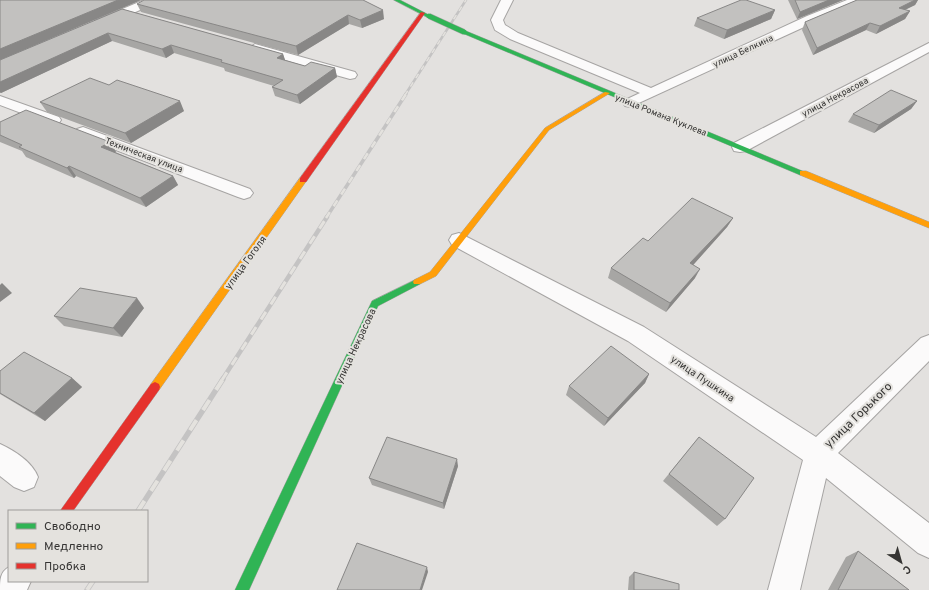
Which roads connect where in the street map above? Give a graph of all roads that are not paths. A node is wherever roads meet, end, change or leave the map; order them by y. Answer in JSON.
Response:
{"nodes":[{"id":1,"x":154,"y":0,"type":"edge"},
{"id":2,"x":396,"y":0,"type":"edge"},
{"id":3,"x":507,"y":0,"type":"edge"},
{"id":4,"x":857,"y":0,"type":"edge"},
{"id":5,"x":125,"y":12,"type":"junction"},
{"id":6,"x":426,"y":15,"type":"junction"},
{"id":7,"x":147,"y":19,"type":"edge"},
{"id":8,"x":88,"y":28,"type":"edge"},
{"id":9,"x":245,"y":46,"type":"edge"},
{"id":10,"x":929,"y":47,"type":"edge"},
{"id":11,"x":350,"y":74,"type":"dead end"},
{"id":12,"x":652,"y":93,"type":"junction"},
{"id":13,"x":607,"y":94,"type":"junction"},
{"id":14,"x":0,"y":100,"type":"edge"},
{"id":15,"x":630,"y":103,"type":"junction"},
{"id":16,"x":740,"y":147,"type":"junction"},
{"id":17,"x":244,"y":193,"type":"dead end"},
{"id":18,"x":929,"y":225,"type":"edge"},
{"id":19,"x":459,"y":240,"type":"junction"},
{"id":20,"x":929,"y":345,"type":"edge"},
{"id":21,"x":818,"y":454,"type":"junction"},
{"id":22,"x":0,"y":458,"type":"edge"},
{"id":23,"x":24,"y":477,"type":"dead end"},
{"id":24,"x":67,"y":510,"type":"edge"},
{"id":25,"x":929,"y":542,"type":"edge"},
{"id":26,"x":242,"y":590,"type":"edge"},
{"id":27,"x":784,"y":590,"type":"edge"}],
"edges":[{"from":1,"to":5,"type":"street"},
{"from":2,"to":6,"type":"street","name":"улица Романа Куклева"},
{"from":3,"to":12,"type":"street"},
{"from":4,"to":12,"type":"street","name":"улица Белкина"},
{"from":5,"to":7,"type":"street"},
{"from":5,"to":8,"type":"street"},
{"from":6,"to":13,"type":"street","name":"улица Романа Куклева","bridge":true},
{"from":6,"to":24,"type":"street","name":"улица Гоголя"},
{"from":9,"to":11,"type":"street"},
{"from":10,"to":16,"type":"street","name":"улица Некрасова"},
{"from":12,"to":15,"type":"street","name":"улица Белкина"},
{"from":13,"to":15,"type":"street","name":"улица Романа Куклева"},
{"from":13,"to":19,"type":"street","name":"улица Некрасова"},
{"from":14,"to":17,"type":"street","name":"Техническая улица"},
{"from":15,"to":16,"type":"street","name":"улица Романа Куклева"},
{"from":16,"to":18,"type":"street","name":"улица Романа Куклева"},
{"from":19,"to":21,"type":"street","name":"улица Пушкина"},
{"from":19,"to":26,"type":"street","name":"улица Некрасова"},
{"from":20,"to":21,"type":"street","name":"улица Горького"},
{"from":21,"to":25,"type":"street","name":"улица Пушкина"},
{"from":21,"to":27,"type":"street","name":"улица Горького"},
{"from":22,"to":23,"type":"street"}]}
